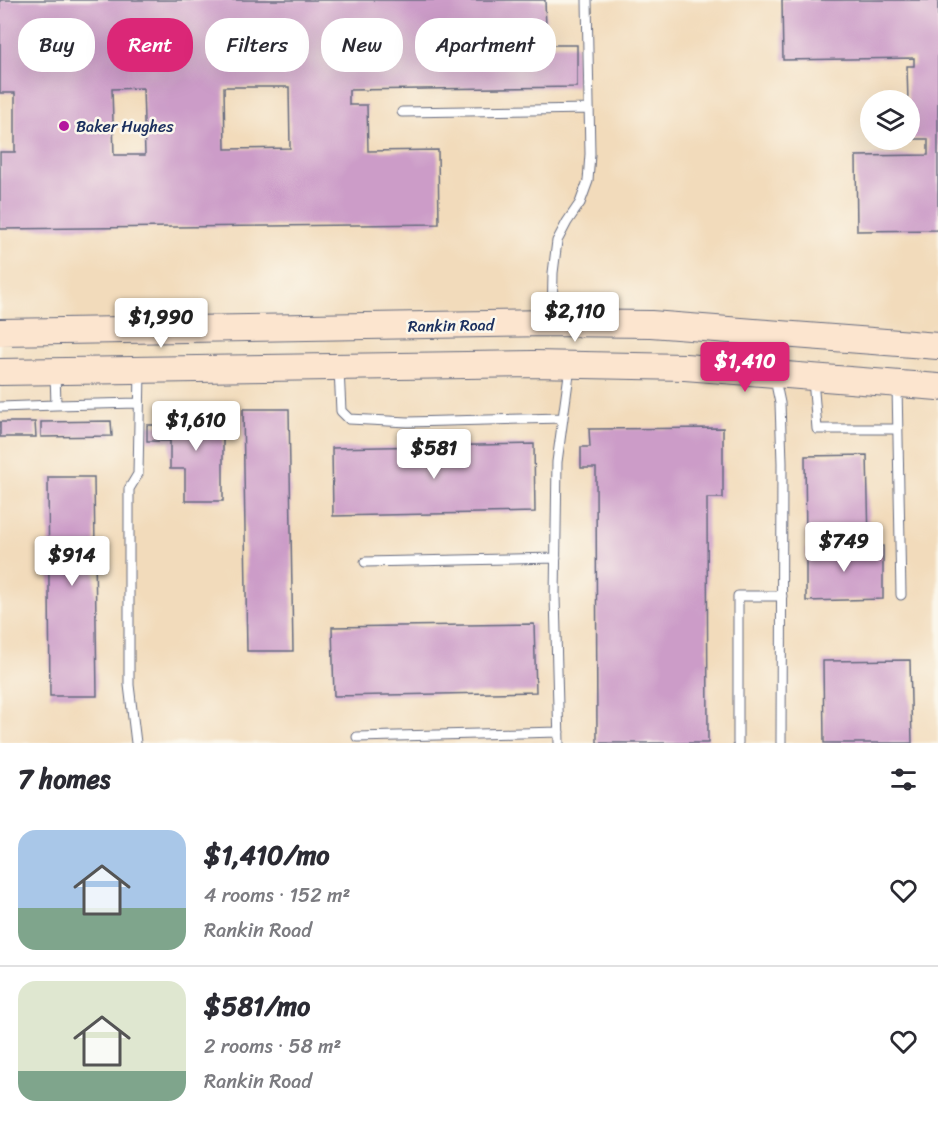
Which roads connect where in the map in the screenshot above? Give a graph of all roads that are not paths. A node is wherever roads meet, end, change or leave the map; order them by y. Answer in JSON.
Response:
{"nodes":[{"id":1,"x":587,"y":0,"type":"edge"},
{"id":2,"x":589,"y":110,"type":"junction"},
{"id":3,"x":402,"y":112,"type":"dead end"},
{"id":4,"x":552,"y":323,"type":"junction"},
{"id":5,"x":139,"y":330,"type":"junction"},
{"id":6,"x":0,"y":332,"type":"edge"},
{"id":7,"x":787,"y":334,"type":"junction"},
{"id":8,"x":938,"y":346,"type":"edge"},
{"id":9,"x":562,"y":365,"type":"junction"},
{"id":10,"x":339,"y":367,"type":"junction"},
{"id":11,"x":140,"y":369,"type":"junction"},
{"id":12,"x":55,"y":371,"type":"junction"},
{"id":13,"x":0,"y":372,"type":"edge"},
{"id":14,"x":777,"y":373,"type":"junction"},
{"id":15,"x":813,"y":376,"type":"junction"},
{"id":16,"x":897,"y":383,"type":"junction"},
{"id":17,"x":938,"y":387,"type":"edge"},
{"id":18,"x":138,"y":403,"type":"junction"},
{"id":19,"x":56,"y":405,"type":"junction"},
{"id":20,"x":0,"y":407,"type":"edge"},
{"id":21,"x":563,"y":418,"type":"junction"},
{"id":22,"x":898,"y":429,"type":"junction"},
{"id":23,"x":556,"y":558,"type":"junction"},
{"id":24,"x":364,"y":562,"type":"dead end"},
{"id":25,"x":901,"y":595,"type":"dead end"},
{"id":26,"x":782,"y":596,"type":"junction"},
{"id":27,"x":559,"y":732,"type":"junction"},
{"id":28,"x":357,"y":737,"type":"dead end"},
{"id":29,"x":136,"y":743,"type":"edge"},
{"id":30,"x":559,"y":743,"type":"edge"},
{"id":31,"x":738,"y":743,"type":"edge"},
{"id":32,"x":781,"y":743,"type":"edge"}],
"edges":[{"from":1,"to":2,"type":"lane"},
{"from":2,"to":3,"type":"lane"},
{"from":2,"to":4,"type":"lane"},
{"from":4,"to":5,"type":"main road","name":"Rankin Road"},
{"from":4,"to":7,"type":"main road","name":"Rankin Road"},
{"from":4,"to":9,"type":"main road"},
{"from":5,"to":6,"type":"main road","name":"Rankin Road"},
{"from":5,"to":11,"type":"main road"},
{"from":7,"to":8,"type":"main road","name":"Rankin Road"},
{"from":7,"to":14,"type":"main road"},
{"from":9,"to":10,"type":"main road"},
{"from":9,"to":14,"type":"main road"},
{"from":9,"to":21,"type":"lane"},
{"from":10,"to":11,"type":"main road"},
{"from":10,"to":21,"type":"lane"},
{"from":11,"to":12,"type":"main road"},
{"from":11,"to":18,"type":"lane"},
{"from":12,"to":13,"type":"main road"},
{"from":12,"to":19,"type":"lane"},
{"from":14,"to":15,"type":"main road"},
{"from":14,"to":26,"type":"lane"},
{"from":15,"to":16,"type":"main road"},
{"from":15,"to":22,"type":"lane"},
{"from":16,"to":17,"type":"main road"},
{"from":16,"to":22,"type":"lane"},
{"from":18,"to":19,"type":"lane"},
{"from":18,"to":29,"type":"lane"},
{"from":19,"to":20,"type":"lane"},
{"from":21,"to":23,"type":"lane"},
{"from":22,"to":25,"type":"lane"},
{"from":23,"to":24,"type":"lane"},
{"from":23,"to":27,"type":"lane"},
{"from":26,"to":31,"type":"lane"},
{"from":26,"to":32,"type":"lane"},
{"from":27,"to":28,"type":"lane"},
{"from":27,"to":30,"type":"lane"}]}
